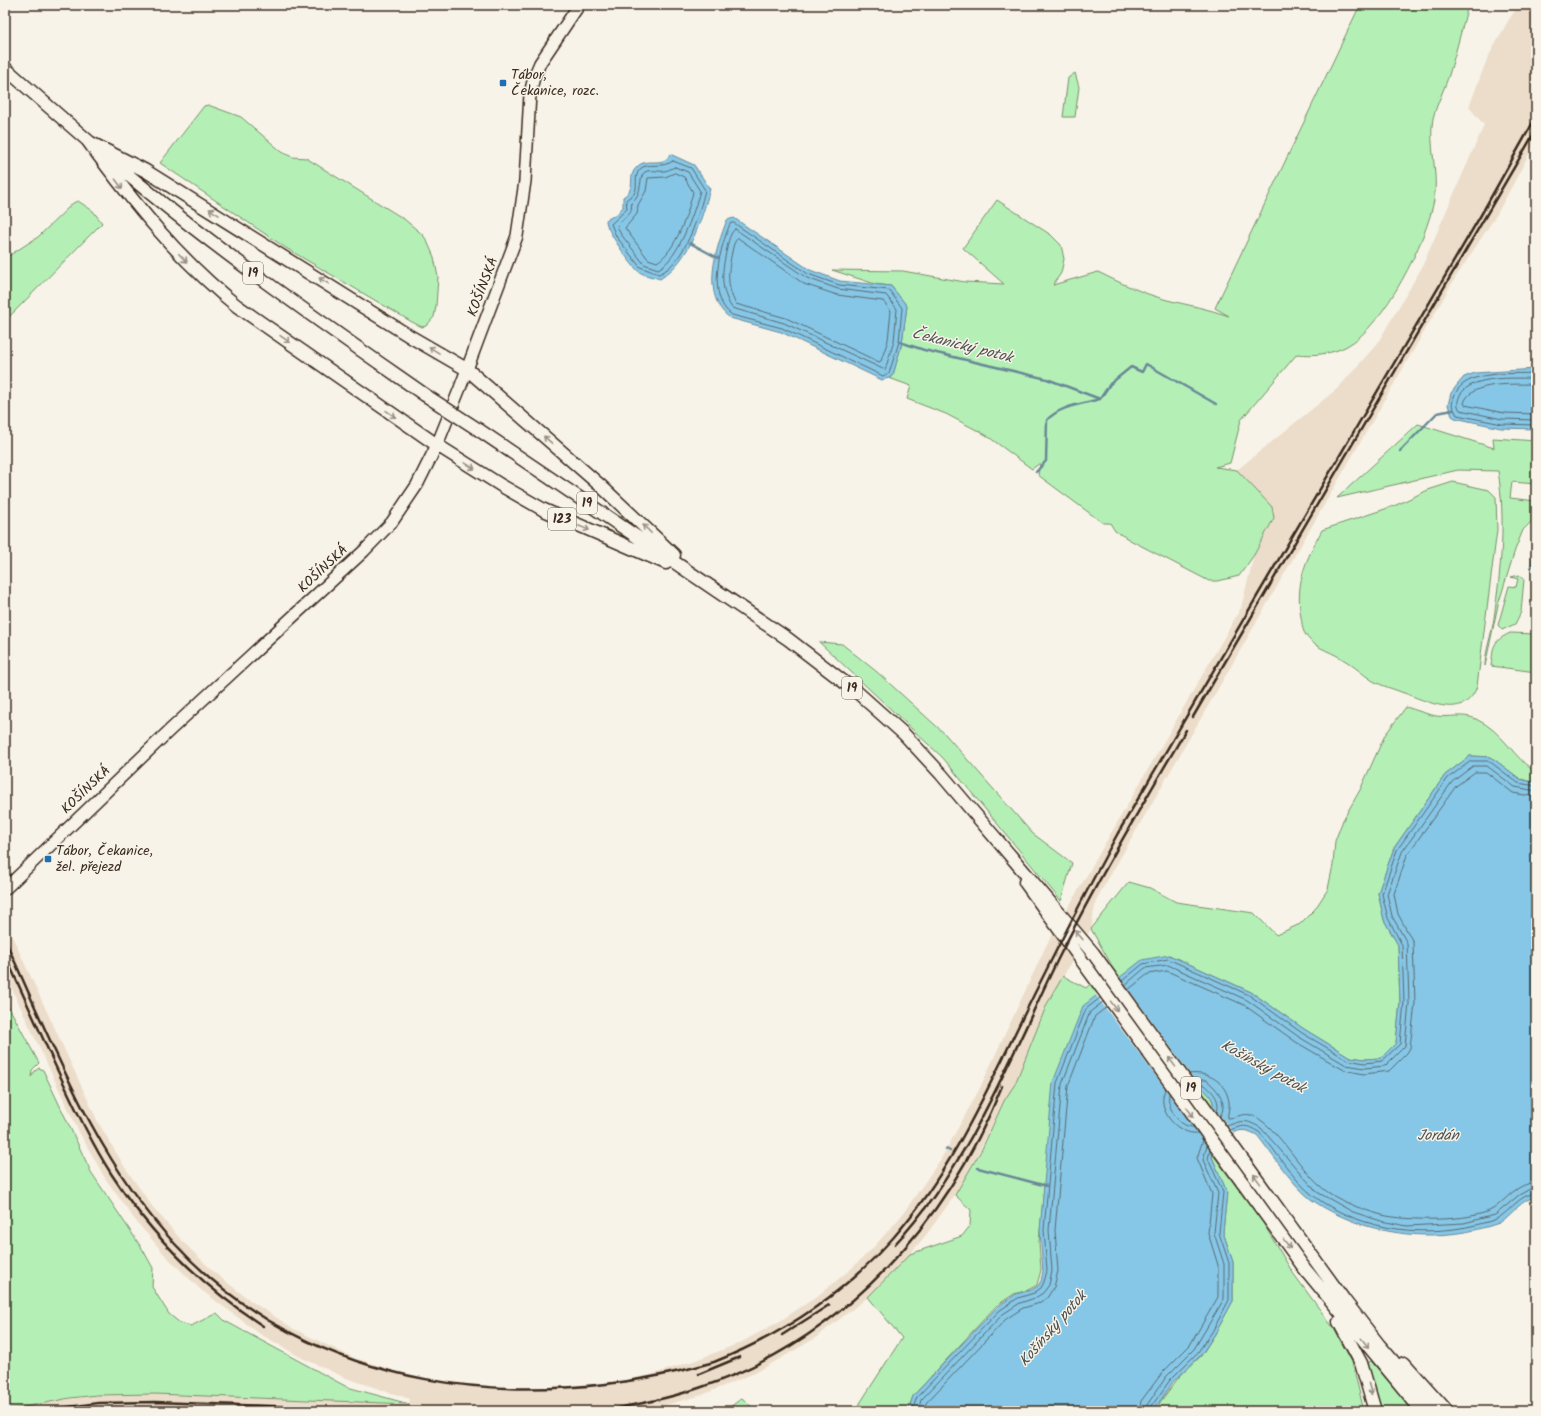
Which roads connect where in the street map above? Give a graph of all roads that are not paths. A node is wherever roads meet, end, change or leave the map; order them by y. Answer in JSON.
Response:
{"nodes":[{"id":1,"x":579,"y":5,"type":"edge"},
{"id":2,"x":5,"y":68,"type":"edge"},
{"id":3,"x":88,"y":141,"type":"junction"},
{"id":4,"x":468,"y":370,"type":"junction"},
{"id":5,"x":437,"y":445,"type":"junction"},
{"id":6,"x":695,"y":576,"type":"junction"},
{"id":7,"x":986,"y":827,"type":"junction"},
{"id":8,"x":5,"y":889,"type":"edge"},
{"id":9,"x":1315,"y":1258,"type":"junction"},
{"id":10,"x":1305,"y":1269,"type":"junction"},
{"id":11,"x":1375,"y":1411,"type":"edge"},
{"id":12,"x":1422,"y":1411,"type":"edge"},
{"id":13,"x":1436,"y":1411,"type":"edge"},
{"id":14,"x":1447,"y":1411,"type":"edge"}],
"edges":[{"from":1,"to":4,"type":"street","name":"KOŠÍNSKÁ"},
{"from":2,"to":3,"type":"main road","number":"19"},
{"from":4,"to":3,"type":"main road","one_way":true},
{"from":3,"to":5,"type":"main road","one_way":true},
{"from":3,"to":6,"type":"main road","number":"19","bridge":true},
{"from":4,"to":5,"type":"street","name":"KOŠÍNSKÁ"},
{"from":6,"to":4,"type":"main road","one_way":true},
{"from":5,"to":6,"type":"main road","number":"123","one_way":true},
{"from":5,"to":8,"type":"street","name":"KOŠÍNSKÁ"},
{"from":6,"to":7,"type":"main road","number":"19"},
{"from":9,"to":7,"type":"main road","number":"19","one_way":true},
{"from":7,"to":10,"type":"main road","number":"19","one_way":true},
{"from":9,"to":13,"type":"main road","number":"19"},
{"from":9,"to":14,"type":"main road"},
{"from":10,"to":11,"type":"main road","one_way":true},
{"from":10,"to":12,"type":"main road","number":"19","one_way":true}]}
